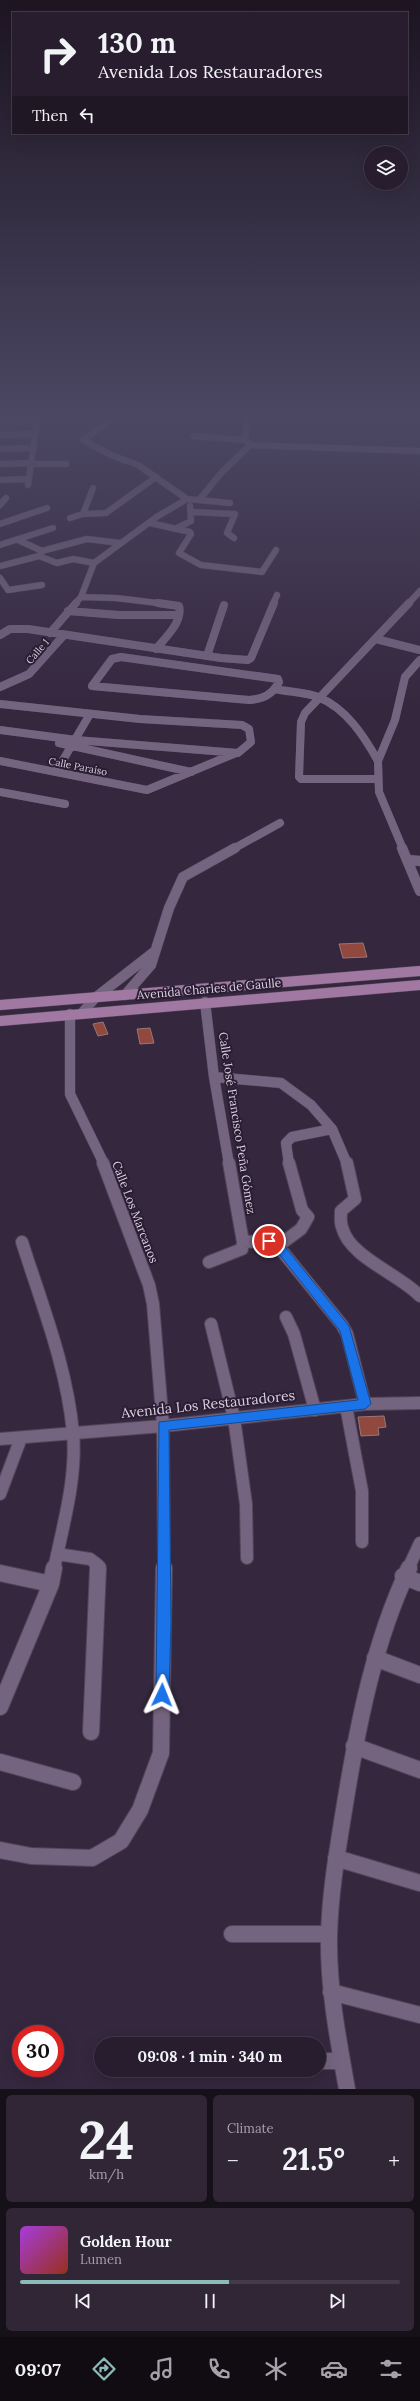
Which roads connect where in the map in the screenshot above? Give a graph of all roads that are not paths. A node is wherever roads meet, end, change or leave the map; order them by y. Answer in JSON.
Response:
{"nodes":[{"id":1,"x":38,"y":511,"type":"edge"},
{"id":2,"x":108,"y":511,"type":"edge"},
{"id":3,"x":166,"y":511,"type":"edge"},
{"id":4,"x":192,"y":512,"type":"joint"},
{"id":5,"x":84,"y":514,"type":"joint"},
{"id":6,"x":0,"y":516,"type":"edge"},
{"id":7,"x":70,"y":518,"type":"dead end"},
{"id":8,"x":16,"y":519,"type":"junction"},
{"id":9,"x":150,"y":523,"type":"junction"},
{"id":10,"x":0,"y":524,"type":"edge"},
{"id":11,"x":53,"y":528,"type":"dead end"},
{"id":12,"x":177,"y":528,"type":"junction"},
{"id":13,"x":234,"y":538,"type":"dead end"},
{"id":14,"x":18,"y":540,"type":"junction"},
{"id":15,"x":120,"y":543,"type":"junction"},
{"id":16,"x":0,"y":545,"type":"edge"},
{"id":17,"x":276,"y":550,"type":"dead end"},
{"id":18,"x":41,"y":554,"type":"junction"},
{"id":19,"x":94,"y":563,"type":"junction"},
{"id":20,"x":0,"y":566,"type":"edge"},
{"id":21,"x":0,"y":578,"type":"edge"},
{"id":22,"x":42,"y":585,"type":"dead end"},
{"id":23,"x":420,"y":591,"type":"edge"},
{"id":24,"x":277,"y":595,"type":"dead end"},
{"id":25,"x":81,"y":597,"type":"junction"},
{"id":26,"x":417,"y":598,"type":"edge"},
{"id":27,"x":224,"y":606,"type":"dead end"},
{"id":28,"x":68,"y":611,"type":"junction"},
{"id":29,"x":179,"y":615,"type":"junction"},
{"id":30,"x":50,"y":633,"type":"junction"},
{"id":31,"x":0,"y":635,"type":"edge"},
{"id":32,"x":64,"y":635,"type":"junction"},
{"id":33,"x":376,"y":639,"type":"junction"},
{"id":34,"x":156,"y":649,"type":"junction"},
{"id":35,"x":420,"y":650,"type":"edge"},
{"id":36,"x":207,"y":656,"type":"junction"},
{"id":37,"x":221,"y":658,"type":"junction"},
{"id":38,"x":420,"y":660,"type":"edge"},
{"id":39,"x":223,"y":671,"type":"junction"},
{"id":40,"x":0,"y":686,"type":"edge"},
{"id":41,"x":275,"y":689,"type":"junction"},
{"id":42,"x":318,"y":697,"type":"junction"},
{"id":43,"x":0,"y":704,"type":"edge"},
{"id":44,"x":90,"y":714,"type":"junction"},
{"id":45,"x":0,"y":730,"type":"edge"},
{"id":46,"x":74,"y":743,"type":"junction"},
{"id":47,"x":238,"y":753,"type":"junction"},
{"id":48,"x":0,"y":761,"type":"edge"},
{"id":49,"x":378,"y":761,"type":"junction"},
{"id":50,"x":56,"y":772,"type":"junction"},
{"id":51,"x":191,"y":772,"type":"junction"},
{"id":52,"x":378,"y":779,"type":"junction"},
{"id":53,"x":0,"y":792,"type":"edge"},
{"id":54,"x":65,"y":804,"type":"dead end"},
{"id":55,"x":280,"y":823,"type":"dead end"},
{"id":56,"x":409,"y":860,"type":"junction"},
{"id":57,"x":420,"y":861,"type":"edge"},
{"id":58,"x":420,"y":892,"type":"edge"},
{"id":59,"x":154,"y":952,"type":"junction"},
{"id":60,"x":420,"y":972,"type":"edge"},
{"id":61,"x":420,"y":985,"type":"edge"},
{"id":62,"x":125,"y":995,"type":"junction"},
{"id":63,"x":95,"y":998,"type":"junction"},
{"id":64,"x":205,"y":1002,"type":"junction"},
{"id":65,"x":0,"y":1005,"type":"edge"},
{"id":66,"x":82,"y":1013,"type":"junction"},
{"id":67,"x":70,"y":1014,"type":"junction"},
{"id":68,"x":0,"y":1021,"type":"edge"},
{"id":69,"x":214,"y":1078,"type":"junction"},
{"id":70,"x":332,"y":1129,"type":"junction"},
{"id":71,"x":22,"y":1242,"type":"dead end"},
{"id":72,"x":243,"y":1242,"type":"junction"},
{"id":73,"x":278,"y":1246,"type":"junction"},
{"id":74,"x":209,"y":1262,"type":"dead end"},
{"id":75,"x":420,"y":1296,"type":"edge"},
{"id":76,"x":286,"y":1317,"type":"dead end"},
{"id":77,"x":211,"y":1324,"type":"dead end"},
{"id":78,"x":420,"y":1403,"type":"edge"},
{"id":79,"x":365,"y":1404,"type":"junction"},
{"id":80,"x":346,"y":1406,"type":"junction"},
{"id":81,"x":315,"y":1410,"type":"junction"},
{"id":82,"x":234,"y":1418,"type":"junction"},
{"id":83,"x":163,"y":1426,"type":"junction"},
{"id":84,"x":72,"y":1434,"type":"junction"},
{"id":85,"x":21,"y":1438,"type":"junction"},
{"id":86,"x":0,"y":1439,"type":"edge"},
{"id":87,"x":0,"y":1494,"type":"edge"},
{"id":88,"x":362,"y":1542,"type":"dead end"},
{"id":89,"x":420,"y":1543,"type":"edge"},
{"id":90,"x":57,"y":1554,"type":"junction"},
{"id":91,"x":247,"y":1558,"type":"dead end"},
{"id":92,"x":0,"y":1573,"type":"edge"},
{"id":93,"x":403,"y":1576,"type":"junction"},
{"id":94,"x":420,"y":1583,"type":"edge"},
{"id":95,"x":51,"y":1584,"type":"junction"},
{"id":96,"x":375,"y":1658,"type":"junction"},
{"id":97,"x":420,"y":1675,"type":"edge"},
{"id":98,"x":0,"y":1707,"type":"edge"},
{"id":99,"x":90,"y":1732,"type":"dead end"},
{"id":100,"x":354,"y":1746,"type":"junction"},
{"id":101,"x":0,"y":1762,"type":"edge"},
{"id":102,"x":420,"y":1770,"type":"edge"},
{"id":103,"x":73,"y":1782,"type":"dead end"},
{"id":104,"x":0,"y":1850,"type":"edge"},
{"id":105,"x":336,"y":1858,"type":"junction"},
{"id":106,"x":420,"y":1883,"type":"edge"},
{"id":107,"x":232,"y":1934,"type":"dead end"},
{"id":108,"x":329,"y":1934,"type":"junction"},
{"id":109,"x":331,"y":1992,"type":"junction"},
{"id":110,"x":420,"y":2015,"type":"edge"},
{"id":111,"x":326,"y":2060,"type":"edge"},
{"id":112,"x":342,"y":2061,"type":"junction"},
{"id":113,"x":347,"y":2089,"type":"edge"}],
"edges":[{"from":1,"to":8,"type":"street"},
{"from":2,"to":5,"type":"street"},
{"from":3,"to":9,"type":"street"},
{"from":4,"to":12,"type":"street"},
{"from":4,"to":13,"type":"street"},
{"from":5,"to":7,"type":"street"},
{"from":6,"to":8,"type":"street"},
{"from":8,"to":10,"type":"street"},
{"from":9,"to":12,"type":"street"},
{"from":9,"to":15,"type":"street"},
{"from":11,"to":14,"type":"street"},
{"from":12,"to":17,"type":"street"},
{"from":14,"to":16,"type":"street"},
{"from":14,"to":18,"type":"street"},
{"from":15,"to":18,"type":"street"},
{"from":15,"to":19,"type":"street"},
{"from":18,"to":19,"type":"street"},
{"from":18,"to":20,"type":"street"},
{"from":19,"to":25,"type":"street"},
{"from":21,"to":22,"type":"street"},
{"from":23,"to":26,"type":"street"},
{"from":24,"to":37,"type":"street"},
{"from":25,"to":28,"type":"street"},
{"from":25,"to":29,"type":"street"},
{"from":26,"to":33,"type":"street"},
{"from":27,"to":36,"type":"street"},
{"from":28,"to":29,"type":"street"},
{"from":28,"to":30,"type":"street"},
{"from":29,"to":34,"type":"street"},
{"from":30,"to":31,"type":"street"},
{"from":30,"to":32,"type":"street"},
{"from":32,"to":34,"type":"street"},
{"from":32,"to":40,"type":"street","name":"Calle 1"},
{"from":33,"to":35,"type":"street"},
{"from":33,"to":42,"type":"street"},
{"from":34,"to":36,"type":"street"},
{"from":36,"to":37,"type":"street"},
{"from":37,"to":39,"type":"street"},
{"from":38,"to":49,"type":"street"},
{"from":39,"to":41,"type":"street"},
{"from":39,"to":41,"type":"street"},
{"from":41,"to":42,"type":"street"},
{"from":42,"to":49,"type":"street"},
{"from":42,"to":52,"type":"street"},
{"from":43,"to":44,"type":"street"},
{"from":44,"to":46,"type":"street"},
{"from":44,"to":47,"type":"street"},
{"from":45,"to":46,"type":"street"},
{"from":46,"to":47,"type":"street"},
{"from":46,"to":50,"type":"street"},
{"from":46,"to":51,"type":"street"},
{"from":47,"to":51,"type":"street"},
{"from":48,"to":50,"type":"street","name":"Calle Paraíso"},
{"from":49,"to":52,"type":"street"},
{"from":50,"to":51,"type":"street","name":"Calle Paraíso"},
{"from":52,"to":56,"type":"street"},
{"from":53,"to":54,"type":"street"},
{"from":55,"to":59,"type":"street"},
{"from":56,"to":57,"type":"street"},
{"from":56,"to":58,"type":"street"},
{"from":59,"to":62,"type":"street"},
{"from":59,"to":63,"type":"street"},
{"from":60,"to":62,"type":"main road","name":"Avenida Charles de Gaulle"},
{"from":61,"to":64,"type":"main road","name":"Avenida Charles de Gaulle"},
{"from":62,"to":63,"type":"main road","name":"Avenida Charles de Gaulle"},
{"from":63,"to":65,"type":"main road","name":"Avenida Charles de Gaulle"},
{"from":63,"to":66,"type":"street"},
{"from":64,"to":66,"type":"main road","name":"Avenida Charles de Gaulle"},
{"from":64,"to":69,"type":"street","name":"Calle José Francisco Peña Gómez"},
{"from":66,"to":67,"type":"main road","name":"Avenida Charles de Gaulle"},
{"from":67,"to":68,"type":"main road","name":"Avenida Charles de Gaulle"},
{"from":67,"to":83,"type":"street","name":"Calle Los Marcanos"},
{"from":69,"to":70,"type":"street"},
{"from":69,"to":72,"type":"street","name":"Calle José Francisco Peña Gómez"},
{"from":70,"to":73,"type":"street"},
{"from":70,"to":75,"type":"street"},
{"from":71,"to":84,"type":"street"},
{"from":72,"to":73,"type":"street"},
{"from":72,"to":74,"type":"street"},
{"from":73,"to":79,"type":"street"},
{"from":76,"to":81,"type":"street"},
{"from":77,"to":82,"type":"street"},
{"from":78,"to":79,"type":"street","name":"Avenida Los Restauradores"},
{"from":79,"to":80,"type":"street","name":"Avenida Los Restauradores"},
{"from":80,"to":81,"type":"street","name":"Avenida Los Restauradores"},
{"from":80,"to":88,"type":"street"},
{"from":81,"to":82,"type":"street","name":"Avenida Los Restauradores"},
{"from":82,"to":83,"type":"street","name":"Avenida Los Restauradores"},
{"from":82,"to":91,"type":"street"},
{"from":83,"to":84,"type":"street","name":"Avenida Los Restauradores"},
{"from":83,"to":104,"type":"street","name":"Calle Los Marcanos"},
{"from":84,"to":85,"type":"street","name":"Avenida Los Restauradores"},
{"from":84,"to":90,"type":"street"},
{"from":85,"to":86,"type":"street","name":"Avenida Los Restauradores"},
{"from":85,"to":87,"type":"street"},
{"from":89,"to":93,"type":"street"},
{"from":90,"to":95,"type":"street"},
{"from":90,"to":99,"type":"street"},
{"from":92,"to":95,"type":"street"},
{"from":93,"to":94,"type":"street"},
{"from":93,"to":96,"type":"street"},
{"from":95,"to":98,"type":"street"},
{"from":96,"to":97,"type":"street"},
{"from":96,"to":100,"type":"street"},
{"from":100,"to":102,"type":"street"},
{"from":100,"to":105,"type":"street"},
{"from":101,"to":103,"type":"street"},
{"from":105,"to":106,"type":"street"},
{"from":105,"to":108,"type":"street"},
{"from":107,"to":108,"type":"street"},
{"from":108,"to":109,"type":"street"},
{"from":109,"to":110,"type":"street"},
{"from":109,"to":112,"type":"street"},
{"from":111,"to":112,"type":"street"},
{"from":112,"to":113,"type":"street"}]}
